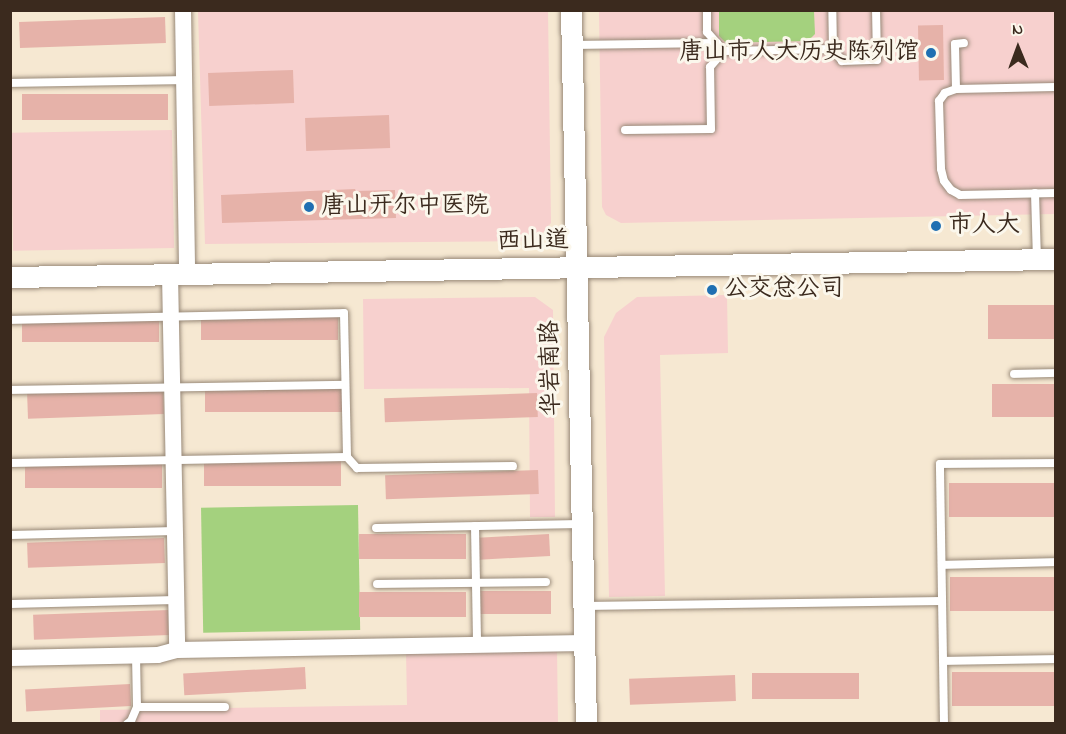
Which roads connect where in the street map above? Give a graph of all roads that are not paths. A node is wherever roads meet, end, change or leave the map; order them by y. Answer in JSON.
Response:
{"nodes":[{"id":1,"x":183,"y":10,"type":"edge"},
{"id":2,"x":571,"y":10,"type":"edge"},
{"id":3,"x":707,"y":10,"type":"edge"},
{"id":4,"x":832,"y":10,"type":"edge"},
{"id":5,"x":876,"y":10,"type":"edge"},
{"id":6,"x":964,"y":43,"type":"dead end"},
{"id":7,"x":717,"y":44,"type":"junction"},
{"id":8,"x":572,"y":45,"type":"junction"},
{"id":9,"x":833,"y":49,"type":"junction"},
{"id":10,"x":724,"y":51,"type":"junction"},
{"id":11,"x":184,"y":80,"type":"junction"},
{"id":12,"x":10,"y":83,"type":"edge"},
{"id":13,"x":1056,"y":87,"type":"edge"},
{"id":14,"x":956,"y":89,"type":"junction"},
{"id":15,"x":625,"y":130,"type":"dead end"},
{"id":16,"x":1056,"y":193,"type":"edge"},
{"id":17,"x":1035,"y":194,"type":"junction"},
{"id":18,"x":1046,"y":259,"type":"edge"},
{"id":19,"x":575,"y":267,"type":"junction"},
{"id":20,"x":179,"y":274,"type":"junction"},
{"id":21,"x":10,"y":277,"type":"edge"},
{"id":22,"x":171,"y":317,"type":"junction"},
{"id":23,"x":10,"y":320,"type":"edge"},
{"id":24,"x":1056,"y":373,"type":"edge"},
{"id":25,"x":1014,"y":374,"type":"dead end"},
{"id":26,"x":345,"y":385,"type":"junction"},
{"id":27,"x":172,"y":388,"type":"junction"},
{"id":28,"x":10,"y":390,"type":"edge"},
{"id":29,"x":347,"y":457,"type":"junction"},
{"id":30,"x":174,"y":460,"type":"junction"},
{"id":31,"x":1056,"y":462,"type":"edge"},
{"id":32,"x":10,"y":463,"type":"edge"},
{"id":33,"x":513,"y":466,"type":"dead end"},
{"id":34,"x":581,"y":524,"type":"junction"},
{"id":35,"x":475,"y":526,"type":"junction"},
{"id":36,"x":376,"y":528,"type":"dead end"},
{"id":37,"x":175,"y":531,"type":"junction"},
{"id":38,"x":10,"y":535,"type":"edge"},
{"id":39,"x":1056,"y":562,"type":"edge"},
{"id":40,"x":942,"y":565,"type":"junction"},
{"id":41,"x":546,"y":582,"type":"dead end"},
{"id":42,"x":476,"y":583,"type":"junction"},
{"id":43,"x":377,"y":584,"type":"dead end"},
{"id":44,"x":176,"y":600,"type":"junction"},
{"id":45,"x":942,"y":601,"type":"junction"},
{"id":46,"x":10,"y":604,"type":"edge"},
{"id":47,"x":583,"y":606,"type":"junction"},
{"id":48,"x":584,"y":643,"type":"junction"},
{"id":49,"x":477,"y":645,"type":"junction"},
{"id":50,"x":177,"y":650,"type":"junction"},
{"id":51,"x":136,"y":655,"type":"junction"},
{"id":52,"x":10,"y":658,"type":"edge"},
{"id":53,"x":1056,"y":659,"type":"edge"},
{"id":54,"x":943,"y":661,"type":"junction"},
{"id":55,"x":137,"y":707,"type":"junction"},
{"id":56,"x":225,"y":707,"type":"dead end"},
{"id":57,"x":127,"y":723,"type":"edge"},
{"id":58,"x":585,"y":723,"type":"edge"},
{"id":59,"x":944,"y":723,"type":"edge"}],
"edges":[{"from":1,"to":11,"type":"street"},
{"from":2,"to":8,"type":"street","name":"华岩南路"},
{"from":3,"to":7,"type":"lane"},
{"from":4,"to":9,"type":"lane"},
{"from":5,"to":9,"type":"lane"},
{"from":6,"to":14,"type":"lane"},
{"from":7,"to":8,"type":"lane"},
{"from":7,"to":10,"type":"lane"},
{"from":8,"to":19,"type":"street","name":"华岩南路"},
{"from":9,"to":10,"type":"lane"},
{"from":10,"to":15,"type":"lane"},
{"from":11,"to":12,"type":"lane"},
{"from":11,"to":20,"type":"street"},
{"from":13,"to":14,"type":"lane"},
{"from":14,"to":17,"type":"lane"},
{"from":16,"to":17,"type":"lane"},
{"from":17,"to":18,"type":"lane"},
{"from":18,"to":19,"type":"street","name":"西山道"},
{"from":19,"to":20,"type":"street","name":"西山道"},
{"from":19,"to":34,"type":"street","name":"华岩南路"},
{"from":20,"to":21,"type":"street","name":"西山道"},
{"from":20,"to":22,"type":"street"},
{"from":22,"to":23,"type":"lane"},
{"from":22,"to":26,"type":"lane"},
{"from":22,"to":27,"type":"street"},
{"from":24,"to":25,"type":"lane"},
{"from":26,"to":27,"type":"lane"},
{"from":26,"to":29,"type":"lane"},
{"from":27,"to":28,"type":"lane"},
{"from":27,"to":30,"type":"street"},
{"from":29,"to":30,"type":"lane"},
{"from":29,"to":33,"type":"lane"},
{"from":30,"to":32,"type":"lane"},
{"from":30,"to":37,"type":"street"},
{"from":31,"to":40,"type":"lane"},
{"from":34,"to":35,"type":"lane"},
{"from":34,"to":47,"type":"street","name":"华岩南路"},
{"from":35,"to":36,"type":"lane"},
{"from":35,"to":42,"type":"lane"},
{"from":37,"to":38,"type":"lane"},
{"from":37,"to":44,"type":"street"},
{"from":39,"to":40,"type":"lane"},
{"from":40,"to":45,"type":"lane"},
{"from":41,"to":42,"type":"lane"},
{"from":42,"to":43,"type":"lane"},
{"from":42,"to":49,"type":"lane"},
{"from":44,"to":46,"type":"lane"},
{"from":44,"to":50,"type":"street"},
{"from":45,"to":47,"type":"lane"},
{"from":45,"to":54,"type":"lane"},
{"from":47,"to":48,"type":"street","name":"华岩南路"},
{"from":48,"to":49,"type":"street"},
{"from":48,"to":58,"type":"street","name":"华岩南路"},
{"from":49,"to":50,"type":"street"},
{"from":50,"to":51,"type":"street"},
{"from":51,"to":52,"type":"street"},
{"from":51,"to":55,"type":"lane"},
{"from":53,"to":54,"type":"lane"},
{"from":54,"to":59,"type":"lane"},
{"from":55,"to":56,"type":"lane"},
{"from":55,"to":57,"type":"lane"}]}
